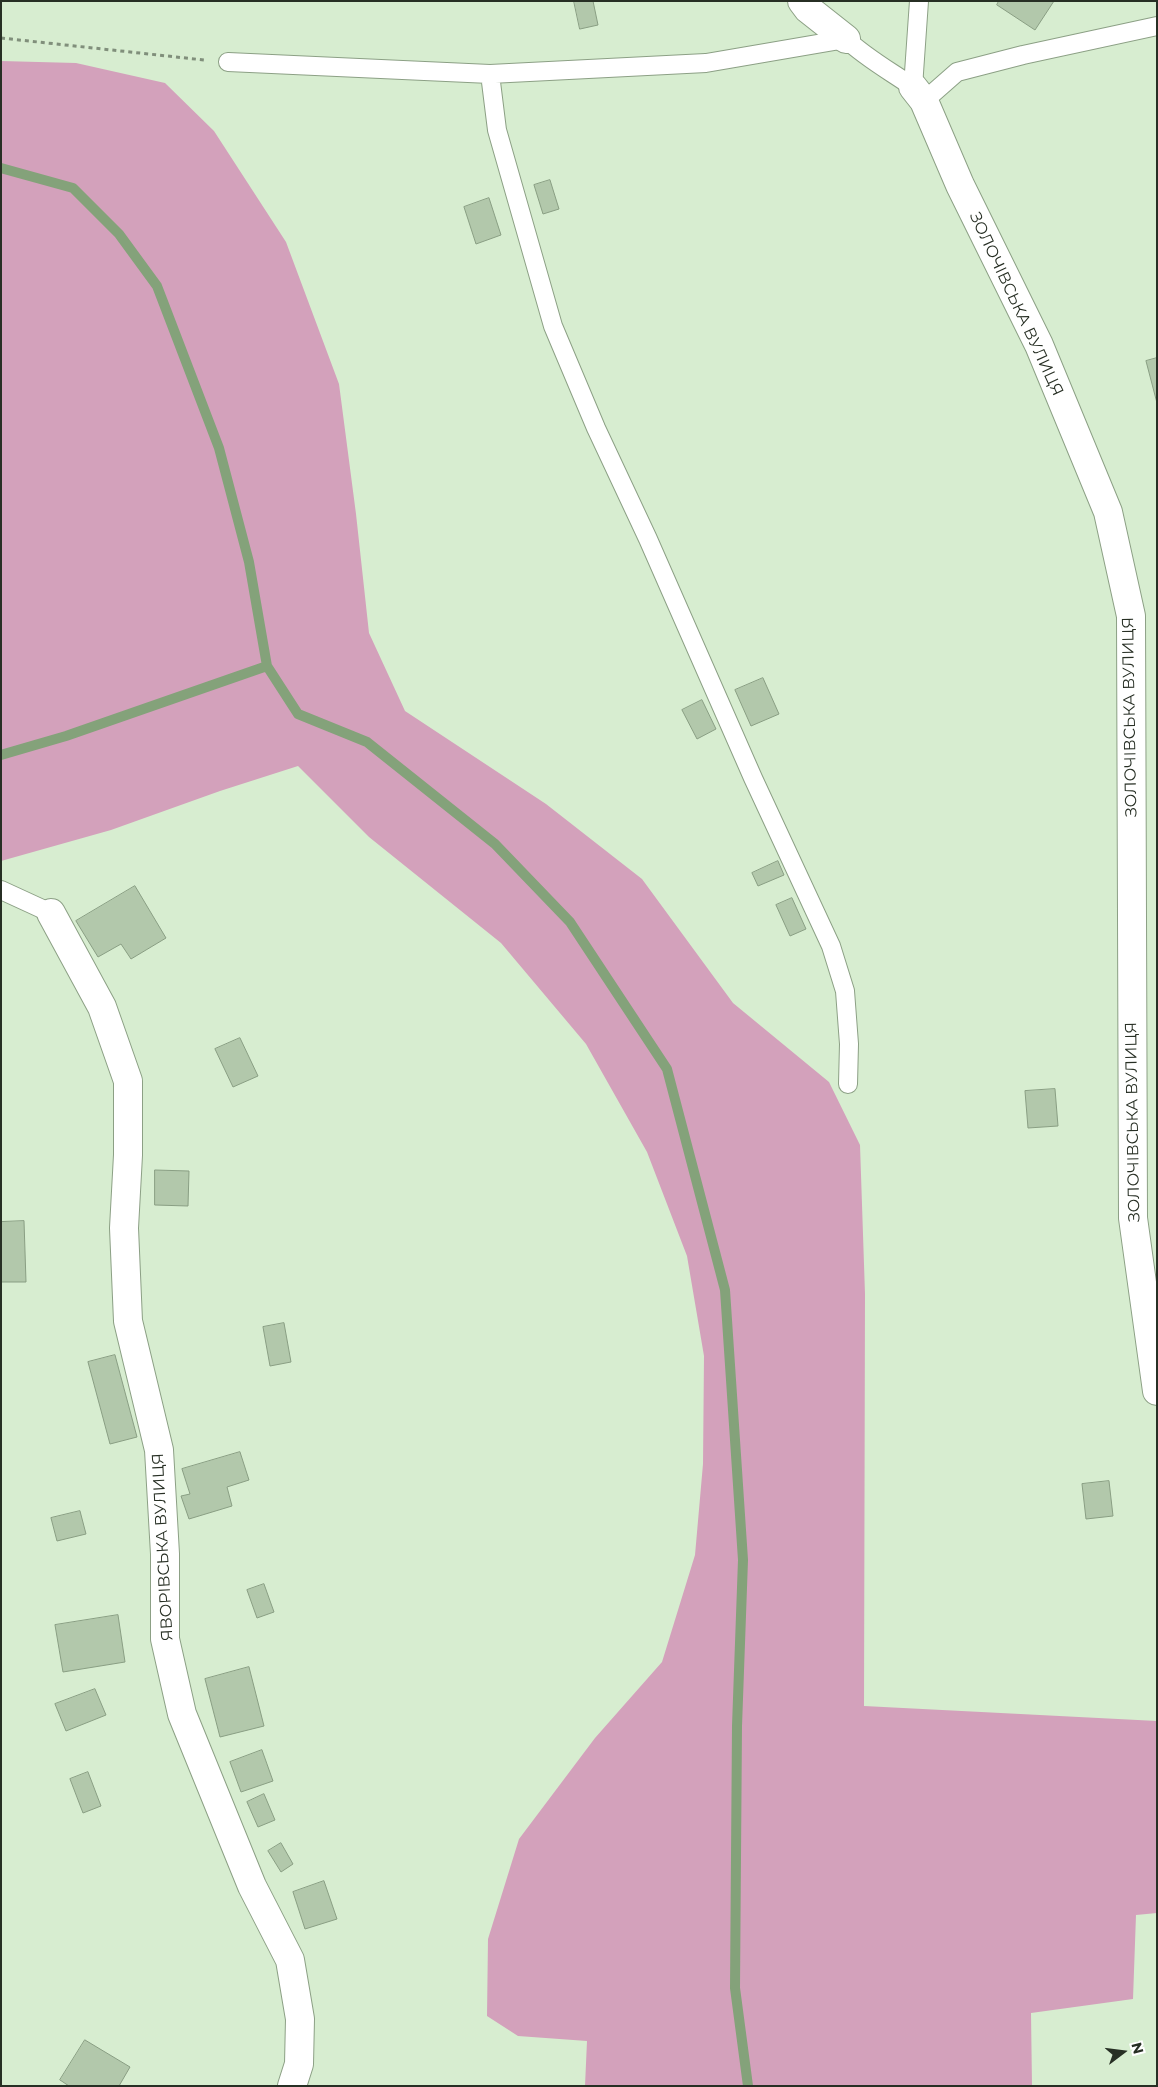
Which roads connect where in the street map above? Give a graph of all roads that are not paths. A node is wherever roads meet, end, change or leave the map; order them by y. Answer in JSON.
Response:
{"nodes":[{"id":1,"x":802,"y":1,"type":"edge"},
{"id":2,"x":920,"y":4,"type":"edge"},
{"id":3,"x":1157,"y":26,"type":"edge"},
{"id":4,"x":846,"y":39,"type":"junction"},
{"id":5,"x":228,"y":62,"type":"road end"},
{"id":6,"x":490,"y":74,"type":"junction"},
{"id":7,"x":918,"y":94,"type":"junction"},
{"id":8,"x":1,"y":890,"type":"edge"},
{"id":9,"x":51,"y":913,"type":"joint"},
{"id":10,"x":848,"y":1084,"type":"dead end"},
{"id":11,"x":1157,"y":1391,"type":"edge"},
{"id":12,"x":292,"y":2086,"type":"edge"}],
"edges":[{"from":1,"to":4,"type":"street"},
{"from":2,"to":7,"type":"lane"},
{"from":3,"to":7,"type":"lane"},
{"from":4,"to":6,"type":"lane"},
{"from":4,"to":7,"type":"lane"},
{"from":5,"to":6,"type":"lane"},
{"from":6,"to":10,"type":"lane"},
{"from":7,"to":11,"type":"street","name":"ЗОЛОЧІВСЬКА ВУЛИЦЯ"},
{"from":8,"to":9,"type":"lane"},
{"from":9,"to":12,"type":"street","name":"ЯВОРІВСЬКА ВУЛИЦЯ"}]}
